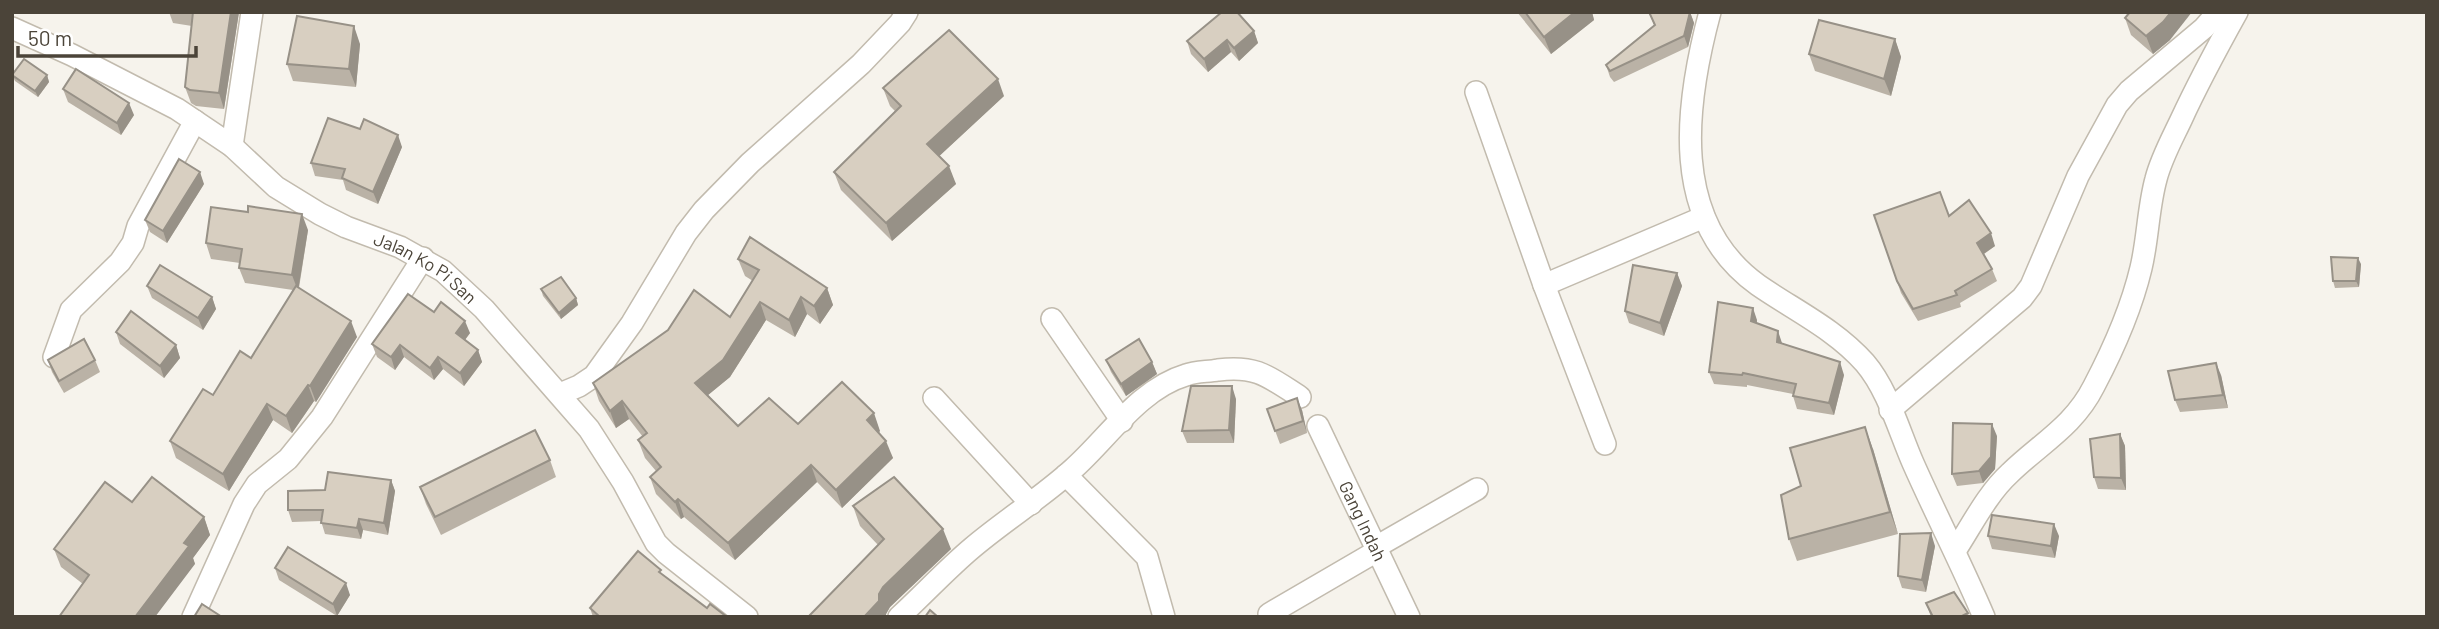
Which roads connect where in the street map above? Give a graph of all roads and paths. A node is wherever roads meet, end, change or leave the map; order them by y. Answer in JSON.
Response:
{"nodes":[{"id":1,"x":252,"y":12,"type":"edge"},
{"id":2,"x":907,"y":12,"type":"edge"},
{"id":3,"x":1710,"y":12,"type":"edge"},
{"id":4,"x":2218,"y":12,"type":"edge"},
{"id":5,"x":2237,"y":12,"type":"edge"},
{"id":6,"x":12,"y":28,"type":"edge"},
{"id":7,"x":1476,"y":92,"type":"dead end"},
{"id":8,"x":195,"y":121,"type":"junction"},
{"id":9,"x":232,"y":146,"type":"junction"},
{"id":10,"x":1704,"y":218,"type":"junction"},
{"id":11,"x":423,"y":258,"type":"junction"},
{"id":12,"x":1544,"y":285,"type":"junction"},
{"id":13,"x":1052,"y":319,"type":"dead end"},
{"id":14,"x":54,"y":357,"type":"edge"},
{"id":15,"x":560,"y":394,"type":"junction"},
{"id":16,"x":1300,"y":397,"type":"edge"},
{"id":17,"x":934,"y":398,"type":"dead end"},
{"id":18,"x":1890,"y":410,"type":"junction"},
{"id":19,"x":1122,"y":421,"type":"junction"},
{"id":20,"x":1318,"y":426,"type":"dead end"},
{"id":21,"x":1605,"y":444,"type":"dead end"},
{"id":22,"x":1066,"y":475,"type":"junction"},
{"id":23,"x":1476,"y":489,"type":"dead end"},
{"id":24,"x":1031,"y":503,"type":"junction"},
{"id":25,"x":1376,"y":549,"type":"junction"},
{"id":26,"x":1955,"y":551,"type":"junction"},
{"id":27,"x":1269,"y":614,"type":"dead end"},
{"id":28,"x":193,"y":617,"type":"edge"},
{"id":29,"x":747,"y":617,"type":"edge"},
{"id":30,"x":899,"y":617,"type":"edge"},
{"id":31,"x":1164,"y":617,"type":"edge"},
{"id":32,"x":1409,"y":617,"type":"edge"},
{"id":33,"x":1984,"y":617,"type":"edge"}],
"edges":[{"from":1,"to":9,"type":"street"},
{"from":2,"to":15,"type":"street"},
{"from":3,"to":10,"type":"street"},
{"from":4,"to":18,"type":"street"},
{"from":5,"to":26,"type":"street"},
{"from":6,"to":8,"type":"street","name":"Jalan Ko Pi San"},
{"from":7,"to":12,"type":"street"},
{"from":8,"to":9,"type":"street","name":"Jalan Ko Pi San"},
{"from":8,"to":14,"type":"street"},
{"from":9,"to":11,"type":"street","name":"Jalan Ko Pi San"},
{"from":10,"to":12,"type":"street"},
{"from":10,"to":18,"type":"street"},
{"from":11,"to":15,"type":"street","name":"Jalan Ko Pi San"},
{"from":11,"to":28,"type":"street"},
{"from":12,"to":21,"type":"street"},
{"from":13,"to":19,"type":"street"},
{"from":15,"to":29,"type":"street","name":"Jalan Ko Pi San"},
{"from":16,"to":19,"type":"street"},
{"from":17,"to":24,"type":"street"},
{"from":18,"to":26,"type":"street"},
{"from":19,"to":22,"type":"street"},
{"from":20,"to":25,"type":"street","name":"Gang Indah"},
{"from":22,"to":24,"type":"street"},
{"from":22,"to":31,"type":"street"},
{"from":23,"to":25,"type":"street"},
{"from":24,"to":30,"type":"street"},
{"from":25,"to":27,"type":"street"},
{"from":25,"to":32,"type":"street","name":"Gang Indah"},
{"from":26,"to":33,"type":"street"}]}
